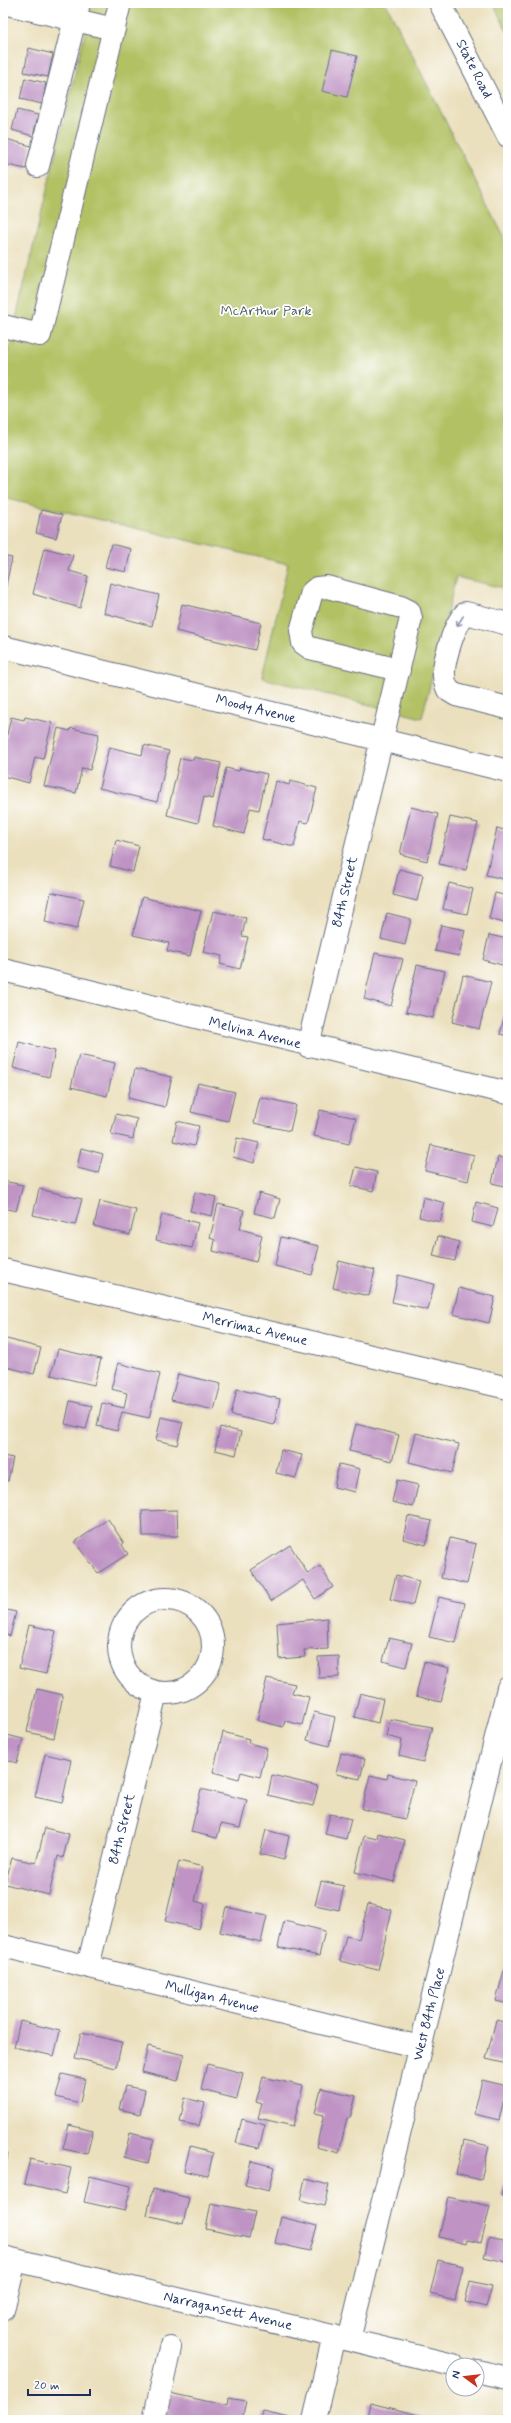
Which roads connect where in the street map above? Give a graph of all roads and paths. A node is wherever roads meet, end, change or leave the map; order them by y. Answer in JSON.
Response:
{"nodes":[{"id":1,"x":3,"y":3,"type":"edge"},
{"id":2,"x":120,"y":3,"type":"edge"},
{"id":3,"x":440,"y":3,"type":"edge"},
{"id":4,"x":77,"y":11,"type":"edge"},
{"id":5,"x":114,"y":29,"type":"junction"},
{"id":6,"x":508,"y":136,"type":"edge"},
{"id":7,"x":38,"y":166,"type":"dead end"},
{"id":8,"x":3,"y":326,"type":"edge"},
{"id":9,"x":508,"y":624,"type":"edge"},
{"id":10,"x":3,"y":647,"type":"edge"},
{"id":11,"x":399,"y":670,"type":"junction"},
{"id":12,"x":508,"y":708,"type":"edge"},
{"id":13,"x":381,"y":739,"type":"junction"},
{"id":14,"x":508,"y":771,"type":"edge"},
{"id":15,"x":3,"y":970,"type":"edge"},
{"id":16,"x":308,"y":1046,"type":"junction"},
{"id":17,"x":508,"y":1094,"type":"edge"},
{"id":18,"x":3,"y":1270,"type":"edge"},
{"id":19,"x":508,"y":1388,"type":"edge"},
{"id":20,"x":508,"y":1688,"type":"edge"},
{"id":21,"x":156,"y":1693,"type":"junction"},
{"id":22,"x":3,"y":1946,"type":"edge"},
{"id":23,"x":88,"y":1966,"type":"junction"},
{"id":24,"x":420,"y":2047,"type":"junction"},
{"id":25,"x":9,"y":2259,"type":"edge"},
{"id":26,"x":3,"y":2310,"type":"edge"},
{"id":27,"x":341,"y":2338,"type":"junction"},
{"id":28,"x":170,"y":2348,"type":"dead end"},
{"id":29,"x":445,"y":2363,"type":"edge"},
{"id":30,"x":485,"y":2373,"type":"edge"},
{"id":31,"x":508,"y":2378,"type":"edge"},
{"id":32,"x":154,"y":2420,"type":"edge"},
{"id":33,"x":314,"y":2420,"type":"edge"}],
"edges":[{"from":1,"to":4,"type":"street"},
{"from":2,"to":5,"type":"street"},
{"from":3,"to":6,"type":"street","name":"State Road"},
{"from":4,"to":5,"type":"street"},
{"from":4,"to":7,"type":"street"},
{"from":5,"to":8,"type":"street"},
{"from":9,"to":12,"type":"street","one_way":true},
{"from":10,"to":13,"type":"street","name":"Moody Avenue"},
{"from":11,"to":11,"type":"street","name":"84th Street"},
{"from":11,"to":13,"type":"street","name":"84th Street"},
{"from":13,"to":14,"type":"street","name":"Moody Avenue"},
{"from":13,"to":16,"type":"street","name":"84th Street"},
{"from":15,"to":16,"type":"street","name":"Melvina Avenue"},
{"from":16,"to":17,"type":"street","name":"Melvina Avenue"},
{"from":18,"to":19,"type":"street","name":"Merrimac Avenue"},
{"from":20,"to":24,"type":"street","name":"West 84th Place"},
{"from":21,"to":21,"type":"street"},
{"from":21,"to":23,"type":"street","name":"84th Street"},
{"from":22,"to":23,"type":"street","name":"Mulligan Avenue"},
{"from":23,"to":24,"type":"street","name":"Mulligan Avenue"},
{"from":24,"to":27,"type":"street","name":"West 84th Place"},
{"from":25,"to":26,"type":"street"},
{"from":25,"to":27,"type":"street","name":"Narragansett Avenue"},
{"from":27,"to":29,"type":"street","name":"Narragansett Avenue"},
{"from":27,"to":33,"type":"street","name":"West 84th Place"},
{"from":28,"to":32,"type":"street"},
{"from":30,"to":31,"type":"street"}]}
